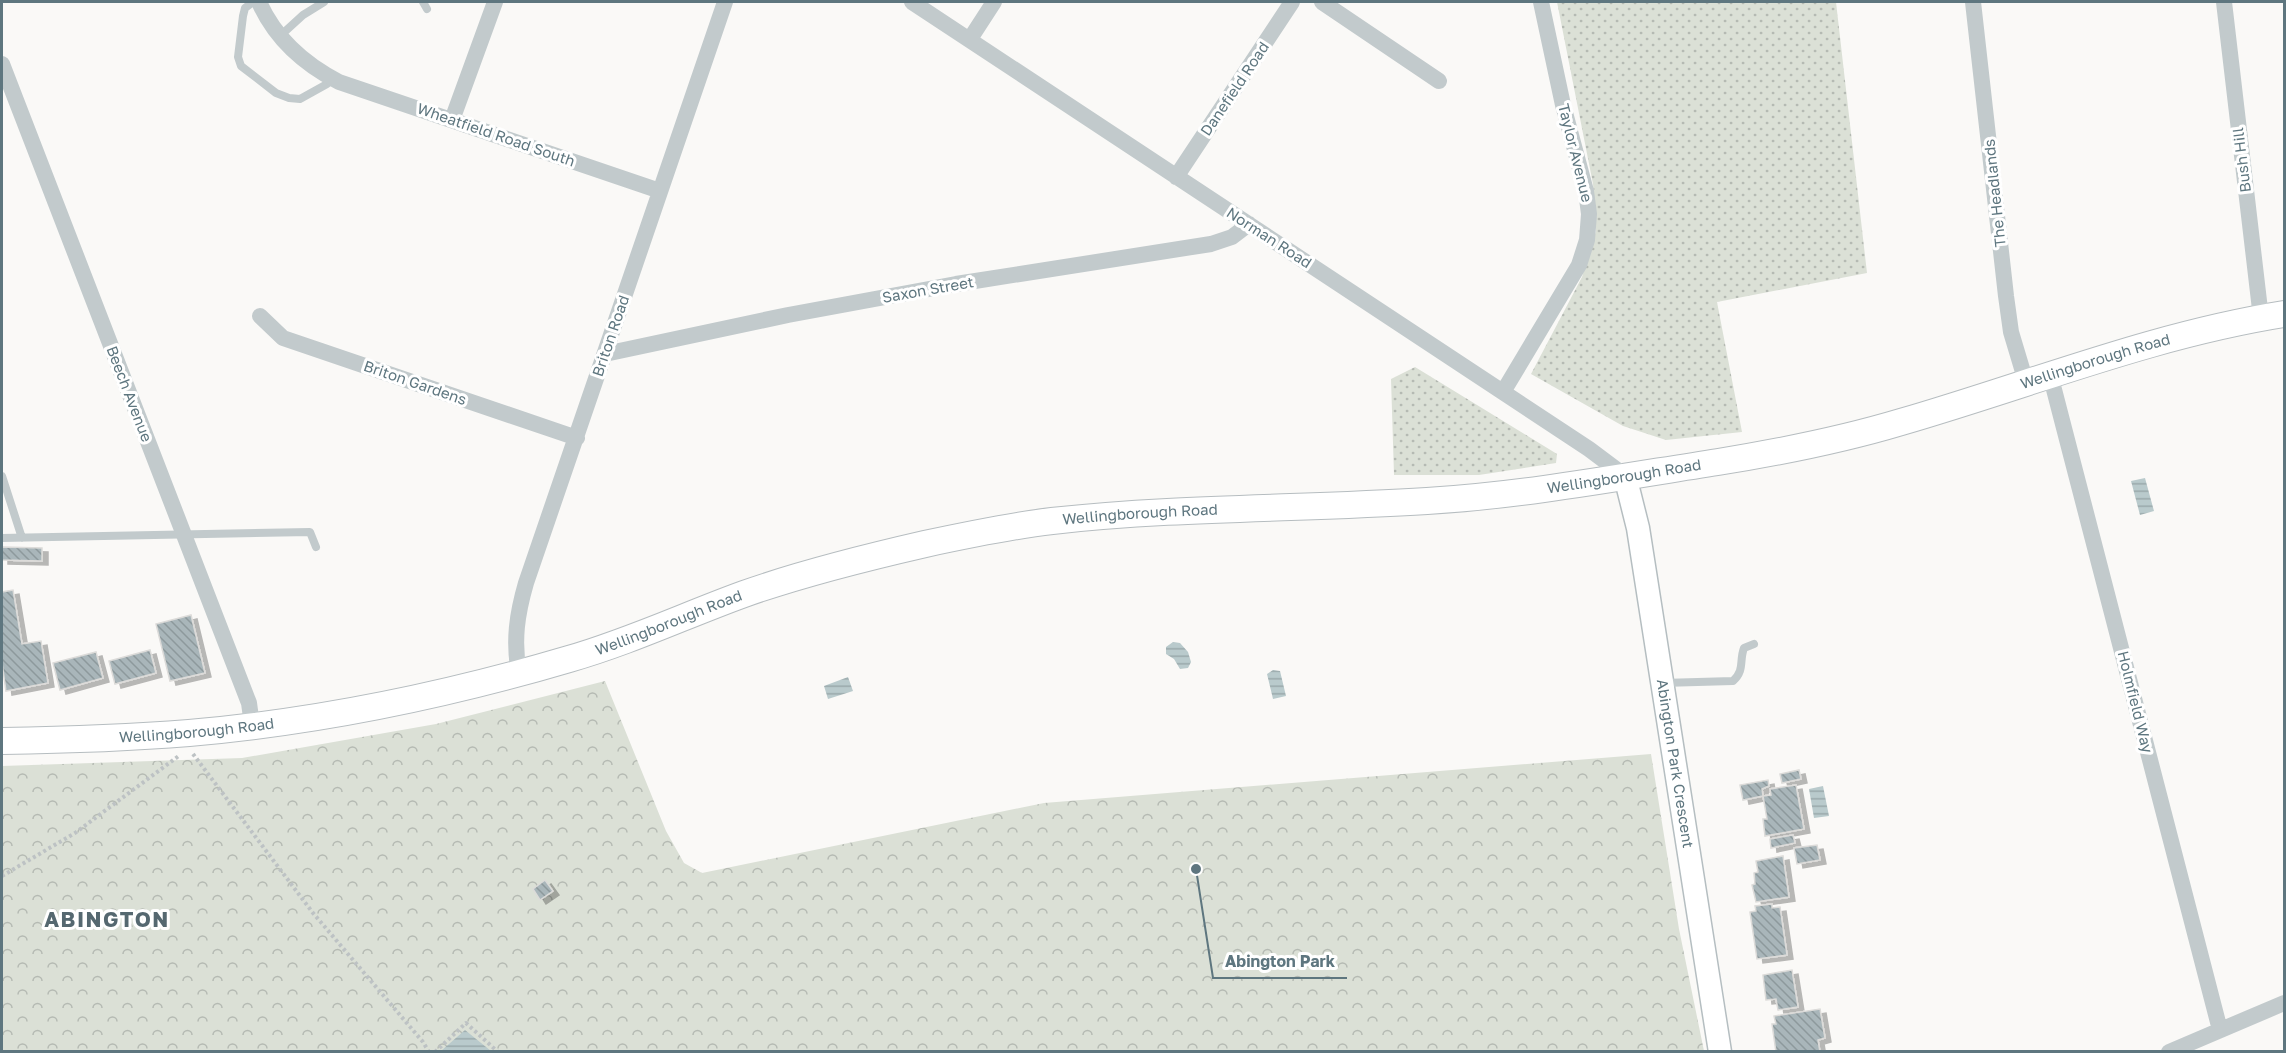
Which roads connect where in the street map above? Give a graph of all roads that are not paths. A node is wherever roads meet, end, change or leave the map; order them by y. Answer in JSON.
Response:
{"nodes":[{"id":1,"x":253,"y":2,"type":"edge"},
{"id":2,"x":259,"y":2,"type":"edge"},
{"id":3,"x":324,"y":2,"type":"edge"},
{"id":4,"x":495,"y":2,"type":"edge"},
{"id":5,"x":725,"y":2,"type":"edge"},
{"id":6,"x":912,"y":2,"type":"edge"},
{"id":7,"x":994,"y":2,"type":"edge"},
{"id":8,"x":1292,"y":2,"type":"edge"},
{"id":9,"x":1322,"y":2,"type":"edge"},
{"id":10,"x":1541,"y":2,"type":"edge"},
{"id":11,"x":1973,"y":2,"type":"edge"},
{"id":12,"x":2224,"y":2,"type":"edge"},
{"id":13,"x":280,"y":36,"type":"junction"},
{"id":14,"x":970,"y":39,"type":"junction"},
{"id":15,"x":2,"y":64,"type":"edge"},
{"id":16,"x":333,"y":78,"type":"junction"},
{"id":17,"x":1439,"y":81,"type":"dead end"},
{"id":18,"x":452,"y":120,"type":"junction"},
{"id":19,"x":1176,"y":177,"type":"junction"},
{"id":20,"x":660,"y":191,"type":"junction"},
{"id":21,"x":1249,"y":225,"type":"junction"},
{"id":22,"x":260,"y":316,"type":"dead end"},
{"id":23,"x":2273,"y":316,"type":"edge"},
{"id":24,"x":605,"y":354,"type":"junction"},
{"id":25,"x":2050,"y":374,"type":"junction"},
{"id":26,"x":2026,"y":382,"type":"junction"},
{"id":27,"x":1503,"y":392,"type":"junction"},
{"id":28,"x":577,"y":438,"type":"junction"},
{"id":29,"x":2,"y":476,"type":"edge"},
{"id":30,"x":1625,"y":476,"type":"junction"},
{"id":31,"x":183,"y":536,"type":"junction"},
{"id":32,"x":2,"y":538,"type":"edge"},
{"id":33,"x":22,"y":538,"type":"junction"},
{"id":34,"x":316,"y":547,"type":"dead end"},
{"id":35,"x":1754,"y":644,"type":"dead end"},
{"id":36,"x":519,"y":673,"type":"junction"},
{"id":37,"x":1662,"y":683,"type":"junction"},
{"id":38,"x":252,"y":725,"type":"junction"},
{"id":39,"x":2,"y":741,"type":"edge"},
{"id":40,"x":2284,"y":1003,"type":"edge"},
{"id":41,"x":2220,"y":1030,"type":"junction"},
{"id":42,"x":1719,"y":1052,"type":"edge"},
{"id":43,"x":2169,"y":1052,"type":"edge"}],
"edges":[{"from":1,"to":16,"type":"lane"},
{"from":2,"to":13,"type":"street","name":"Wheatfield Road South"},
{"from":3,"to":13,"type":"lane"},
{"from":4,"to":18,"type":"street"},
{"from":5,"to":20,"type":"street","name":"Briton Road"},
{"from":6,"to":14,"type":"street","name":"Norman Road"},
{"from":7,"to":14,"type":"street"},
{"from":8,"to":19,"type":"street","name":"Danefield Road"},
{"from":9,"to":17,"type":"street"},
{"from":10,"to":27,"type":"street","name":"Taylor Avenue"},
{"from":11,"to":26,"type":"street","name":"The Headlands"},
{"from":12,"to":23,"type":"street","name":"Bush Hill"},
{"from":13,"to":16,"type":"street","name":"Wheatfield Road South"},
{"from":14,"to":19,"type":"street","name":"Norman Road"},
{"from":15,"to":31,"type":"street","name":"Beech Avenue"},
{"from":16,"to":18,"type":"street","name":"Wheatfield Road South"},
{"from":18,"to":20,"type":"street","name":"Wheatfield Road South"},
{"from":19,"to":21,"type":"street","name":"Norman Road"},
{"from":20,"to":24,"type":"street","name":"Briton Road"},
{"from":21,"to":24,"type":"street","name":"Saxon Street"},
{"from":21,"to":27,"type":"street","name":"Norman Road"},
{"from":22,"to":28,"type":"street","name":"Briton Gardens"},
{"from":23,"to":25,"type":"main road","name":"Wellingborough Road"},
{"from":24,"to":28,"type":"street","name":"Briton Road"},
{"from":25,"to":26,"type":"main road","name":"Wellingborough Road"},
{"from":25,"to":41,"type":"street","name":"Holmfield Way"},
{"from":26,"to":30,"type":"main road","name":"Wellingborough Road"},
{"from":27,"to":30,"type":"street","name":"Norman Road"},
{"from":28,"to":36,"type":"street","name":"Briton Road"},
{"from":29,"to":33,"type":"lane"},
{"from":30,"to":36,"type":"main road","name":"Wellingborough Road"},
{"from":30,"to":37,"type":"street","name":"Abington Park Crescent"},
{"from":31,"to":33,"type":"lane"},
{"from":31,"to":34,"type":"lane"},
{"from":31,"to":38,"type":"street","name":"Beech Avenue"},
{"from":32,"to":33,"type":"lane"},
{"from":35,"to":37,"type":"lane"},
{"from":36,"to":38,"type":"main road","name":"Wellingborough Road"},
{"from":37,"to":42,"type":"street","name":"Abington Park Crescent"},
{"from":38,"to":39,"type":"main road","name":"Wellingborough Road"},
{"from":40,"to":41,"type":"street"},
{"from":41,"to":43,"type":"street"}]}
